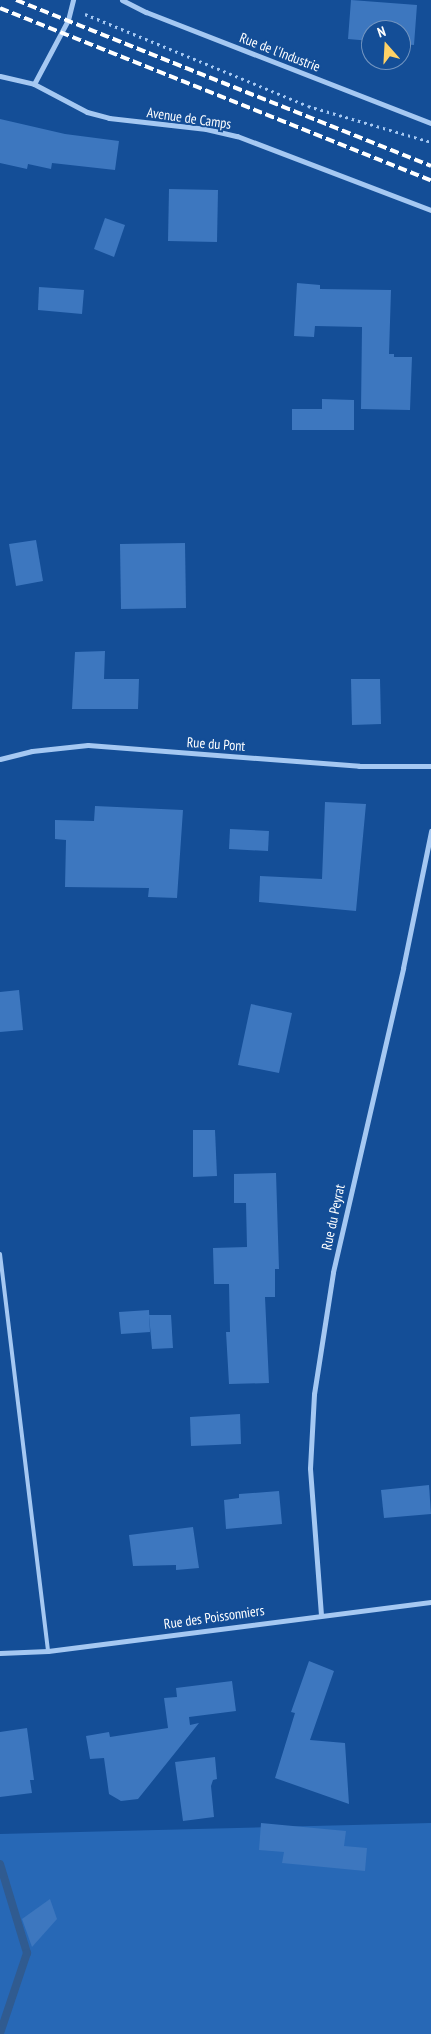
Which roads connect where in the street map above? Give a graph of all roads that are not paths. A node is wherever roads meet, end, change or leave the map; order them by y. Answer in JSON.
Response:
{"nodes":[{"id":1,"x":73,"y":0,"type":"edge"},
{"id":2,"x":122,"y":0,"type":"edge"},
{"id":3,"x":0,"y":76,"type":"edge"},
{"id":4,"x":34,"y":84,"type":"junction"},
{"id":5,"x":431,"y":123,"type":"edge"},
{"id":6,"x":431,"y":210,"type":"edge"},
{"id":7,"x":0,"y":758,"type":"edge"},
{"id":8,"x":431,"y":766,"type":"edge"},
{"id":9,"x":431,"y":831,"type":"edge"},
{"id":10,"x":0,"y":1254,"type":"edge"},
{"id":11,"x":431,"y":1602,"type":"edge"},
{"id":12,"x":322,"y":1615,"type":"junction"},
{"id":13,"x":48,"y":1651,"type":"junction"},
{"id":14,"x":0,"y":1654,"type":"edge"}],
"edges":[{"from":1,"to":4,"type":"street"},
{"from":2,"to":5,"type":"street","name":"Rue de l'Industrie"},
{"from":3,"to":4,"type":"street","name":"Avenue de Camps"},
{"from":4,"to":6,"type":"street","name":"Avenue de Camps"},
{"from":7,"to":8,"type":"street","name":"Rue du Pont"},
{"from":9,"to":12,"type":"street","name":"Rue du Peyrat"},
{"from":10,"to":13,"type":"lane"},
{"from":11,"to":12,"type":"street","name":"Rue des Poissonniers"},
{"from":12,"to":13,"type":"street","name":"Rue des Poissonniers"},
{"from":13,"to":14,"type":"street","name":"Rue des Poissonniers"}]}
